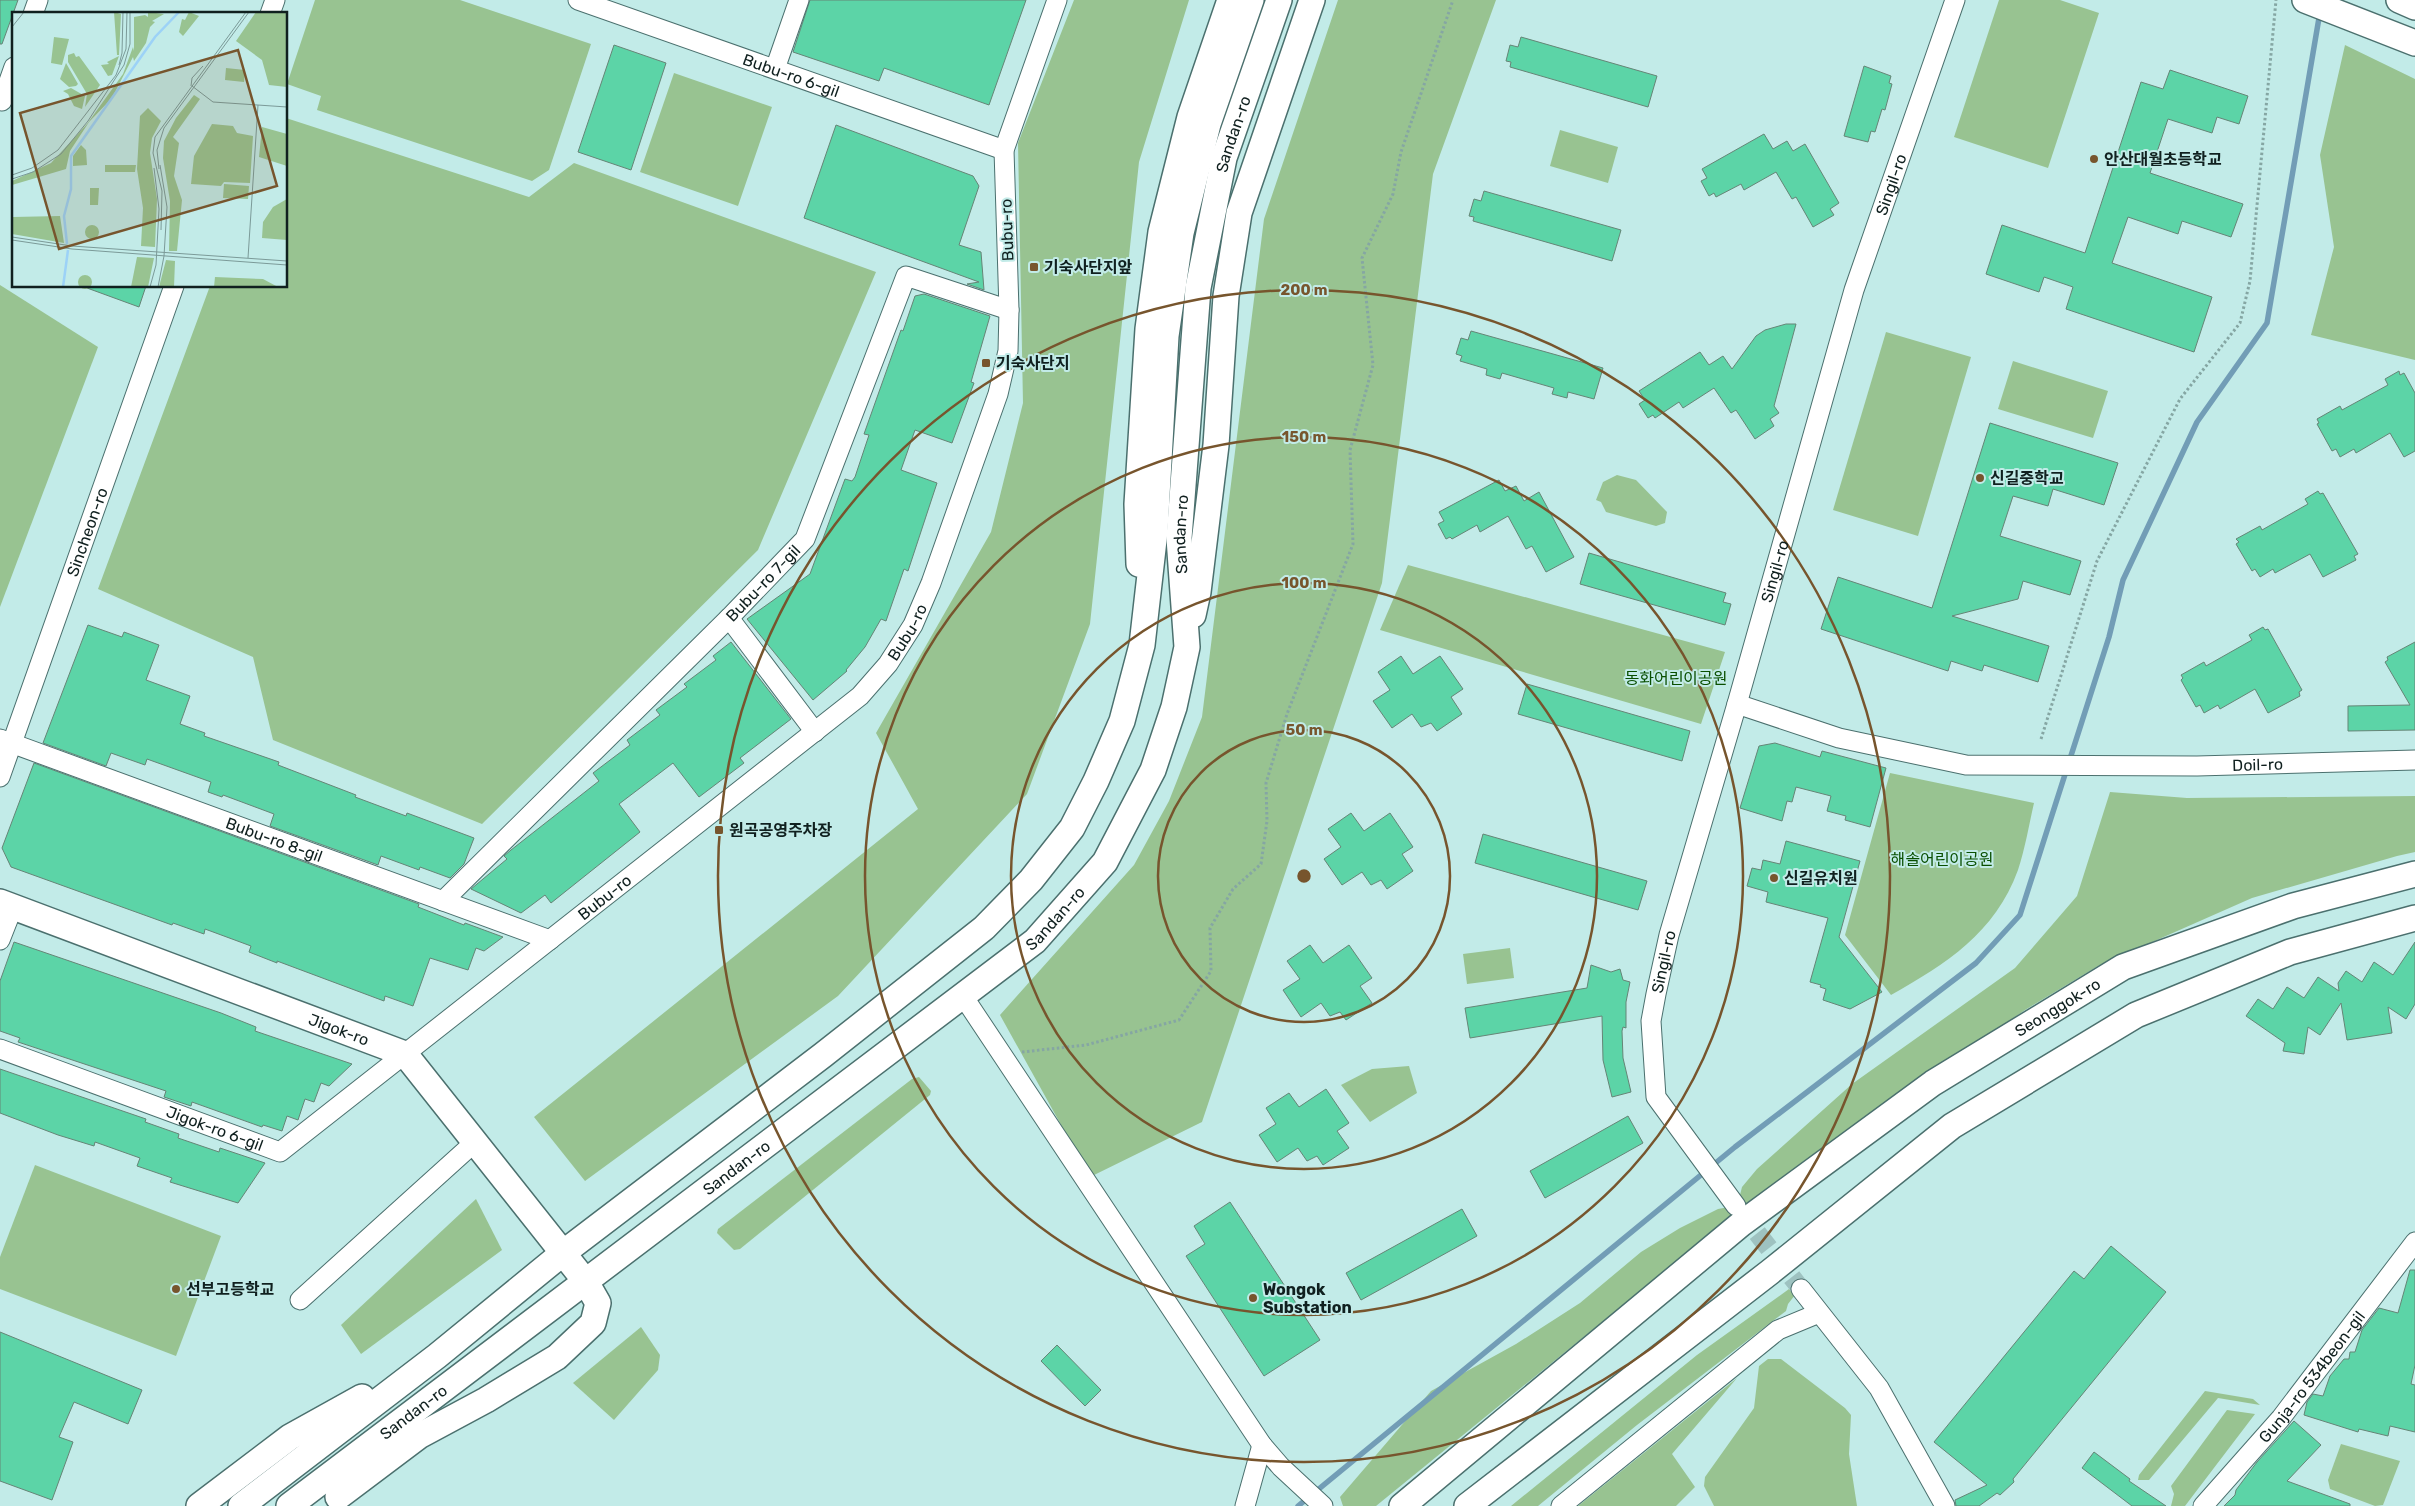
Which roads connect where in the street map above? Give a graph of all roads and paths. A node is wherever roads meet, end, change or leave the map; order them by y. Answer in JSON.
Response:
{"nodes":[{"id":1,"x":38,"y":0,"type":"edge"},
{"id":2,"x":275,"y":0,"type":"edge"},
{"id":3,"x":578,"y":0,"type":"edge"},
{"id":4,"x":799,"y":0,"type":"edge"},
{"id":5,"x":1058,"y":0,"type":"edge"},
{"id":6,"x":1230,"y":0,"type":"edge"},
{"id":7,"x":1251,"y":0,"type":"edge"},
{"id":8,"x":1279,"y":0,"type":"edge"},
{"id":9,"x":1312,"y":0,"type":"edge"},
{"id":10,"x":1453,"y":0,"type":"edge"},
{"id":11,"x":1955,"y":0,"type":"edge"},
{"id":12,"x":2276,"y":0,"type":"edge"},
{"id":13,"x":2305,"y":0,"type":"edge"},
{"id":14,"x":2399,"y":0,"type":"edge"},
{"id":15,"x":2415,"y":7,"type":"edge"},
{"id":16,"x":34,"y":12,"type":"edge"},
{"id":17,"x":271,"y":12,"type":"edge"},
{"id":18,"x":2415,"y":43,"type":"edge"},
{"id":19,"x":775,"y":69,"type":"junction"},
{"id":20,"x":12,"y":75,"type":"edge"},
{"id":21,"x":5,"y":102,"type":"edge"},
{"id":22,"x":1004,"y":150,"type":"junction"},
{"id":23,"x":173,"y":288,"type":"edge"},
{"id":24,"x":1009,"y":310,"type":"junction"},
{"id":25,"x":729,"y":618,"type":"junction"},
{"id":26,"x":1142,"y":645,"type":"junction"},
{"id":27,"x":1186,"y":647,"type":"junction"},
{"id":28,"x":1737,"y":704,"type":"junction"},
{"id":29,"x":815,"y":732,"type":"junction"},
{"id":30,"x":2040,"y":739,"type":"dead end"},
{"id":31,"x":6,"y":741,"type":"edge"},
{"id":32,"x":2415,"y":760,"type":"edge"},
{"id":33,"x":0,"y":778,"type":"edge"},
{"id":34,"x":2415,"y":874,"type":"edge"},
{"id":35,"x":443,"y":901,"type":"junction"},
{"id":36,"x":6,"y":904,"type":"edge"},
{"id":37,"x":2415,"y":918,"type":"edge"},
{"id":38,"x":0,"y":940,"type":"edge"},
{"id":39,"x":550,"y":940,"type":"junction"},
{"id":40,"x":963,"y":996,"type":"junction"},
{"id":41,"x":0,"y":1049,"type":"edge"},
{"id":42,"x":406,"y":1054,"type":"junction"},
{"id":43,"x":1001,"y":1055,"type":"junction"},
{"id":44,"x":475,"y":1142,"type":"junction"},
{"id":45,"x":1738,"y":1215,"type":"junction"},
{"id":46,"x":2415,"y":1242,"type":"edge"},
{"id":47,"x":563,"y":1253,"type":"junction"},
{"id":48,"x":586,"y":1282,"type":"junction"},
{"id":49,"x":1801,"y":1289,"type":"tunnel mouth"},
{"id":50,"x":300,"y":1300,"type":"dead end"},
{"id":51,"x":1819,"y":1313,"type":"junction"},
{"id":52,"x":437,"y":1356,"type":"junction"},
{"id":53,"x":455,"y":1379,"type":"junction"},
{"id":54,"x":1262,"y":1445,"type":"junction"},
{"id":55,"x":332,"y":1501,"type":"edge"},
{"id":56,"x":199,"y":1506,"type":"edge"},
{"id":57,"x":241,"y":1506,"type":"edge"},
{"id":58,"x":289,"y":1506,"type":"edge"},
{"id":59,"x":1245,"y":1506,"type":"edge"},
{"id":60,"x":1323,"y":1506,"type":"edge"},
{"id":61,"x":1402,"y":1506,"type":"edge"},
{"id":62,"x":1467,"y":1506,"type":"edge"},
{"id":63,"x":1561,"y":1506,"type":"edge"},
{"id":64,"x":1946,"y":1506,"type":"edge"},
{"id":65,"x":2203,"y":1506,"type":"edge"}],
"edges":[{"from":1,"to":16,"type":"street"},
{"from":2,"to":17,"type":"street"},
{"from":3,"to":19,"type":"street","name":"Bubu-ro 6-gil"},
{"from":4,"to":19,"type":"street"},
{"from":5,"to":22,"type":"street","name":"Bubu-ro"},
{"from":6,"to":26,"type":"main road"},
{"from":7,"to":26,"type":"main road","name":"Sandan-ro"},
{"from":8,"to":27,"type":"main road","name":"Sandan-ro"},
{"from":9,"to":27,"type":"main road"},
{"from":10,"to":43,"type":"path"},
{"from":11,"to":28,"type":"street","name":"Singil-ro"},
{"from":12,"to":30,"type":"path"},
{"from":13,"to":18,"type":"main road"},
{"from":14,"to":15,"type":"main road"},
{"from":19,"to":22,"type":"street","name":"Bubu-ro 6-gil"},
{"from":20,"to":21,"type":"street"},
{"from":22,"to":24,"type":"street","name":"Bubu-ro"},
{"from":23,"to":31,"type":"street","name":"Sincheon-ro"},
{"from":24,"to":25,"type":"street","name":"Bubu-ro 7-gil"},
{"from":24,"to":29,"type":"street","name":"Bubu-ro"},
{"from":25,"to":29,"type":"street"},
{"from":25,"to":35,"type":"street","name":"Bubu-ro 7-gil"},
{"from":26,"to":47,"type":"main road","name":"Sandan-ro"},
{"from":27,"to":40,"type":"main road","name":"Sandan-ro"},
{"from":28,"to":32,"type":"street","name":"Doil-ro"},
{"from":28,"to":45,"type":"street","name":"Singil-ro"},
{"from":29,"to":39,"type":"street","name":"Bubu-ro"},
{"from":31,"to":33,"type":"street","name":"Sincheon-ro"},
{"from":31,"to":35,"type":"street","name":"Bubu-ro 8-gil"},
{"from":34,"to":45,"type":"main road","name":"Seonggok-ro"},
{"from":35,"to":39,"type":"street","name":"Bubu-ro 8-gil"},
{"from":36,"to":38,"type":"street"},
{"from":36,"to":42,"type":"main road","name":"Jigok-ro"},
{"from":37,"to":62,"type":"main road"},
{"from":39,"to":42,"type":"street","name":"Bubu-ro"},
{"from":40,"to":43,"type":"street"},
{"from":40,"to":48,"type":"main road","name":"Sandan-ro"},
{"from":41,"to":42,"type":"street","name":"Jigok-ro 6-gil"},
{"from":42,"to":44,"type":"main road"},
{"from":43,"to":54,"type":"street"},
{"from":44,"to":47,"type":"main road"},
{"from":44,"to":50,"type":"street"},
{"from":45,"to":61,"type":"main road","name":"Seonggok-ro"},
{"from":46,"to":65,"type":"street","name":"Gunja-ro 534beon-gil"},
{"from":47,"to":48,"type":"main road"},
{"from":47,"to":52,"type":"main road","name":"Sandan-ro"},
{"from":48,"to":53,"type":"main road","name":"Sandan-ro"},
{"from":48,"to":55,"type":"main road"},
{"from":49,"to":51,"type":"street"},
{"from":51,"to":63,"type":"street"},
{"from":51,"to":64,"type":"street"},
{"from":52,"to":56,"type":"main road"},
{"from":52,"to":57,"type":"main road","name":"Sandan-ro"},
{"from":53,"to":55,"type":"main road"},
{"from":53,"to":58,"type":"main road","name":"Sandan-ro"},
{"from":54,"to":59,"type":"street"},
{"from":54,"to":60,"type":"street"}]}
